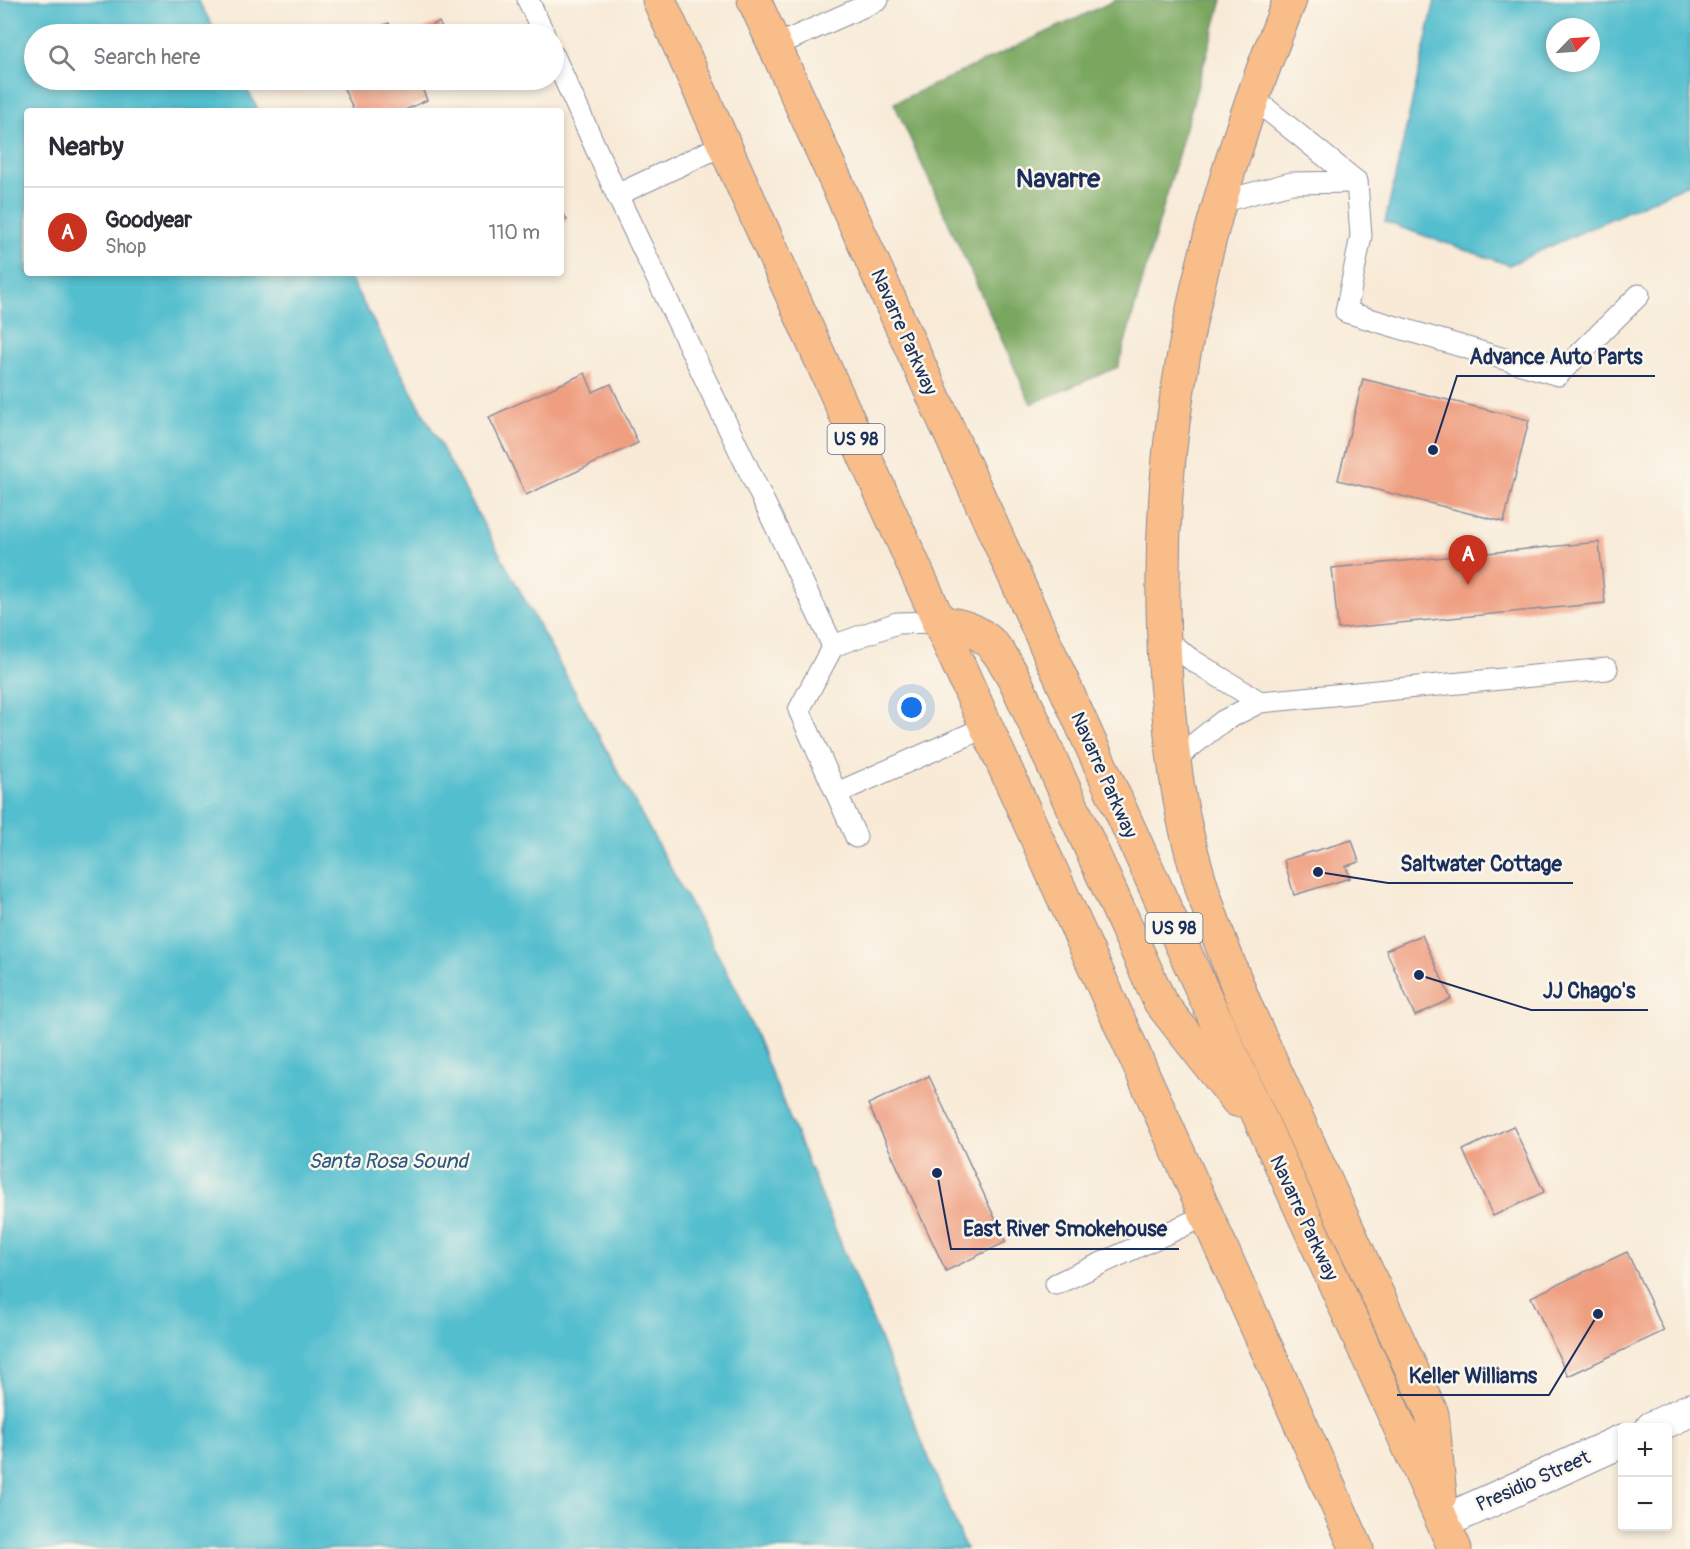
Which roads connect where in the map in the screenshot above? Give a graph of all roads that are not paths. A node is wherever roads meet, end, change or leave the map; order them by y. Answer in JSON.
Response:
{"nodes":[{"id":1,"x":528,"y":0,"type":"edge"},
{"id":2,"x":659,"y":0,"type":"edge"},
{"id":3,"x":754,"y":0,"type":"edge"},
{"id":4,"x":878,"y":0,"type":"edge"},
{"id":5,"x":1290,"y":0,"type":"edge"},
{"id":6,"x":539,"y":24,"type":"edge"},
{"id":7,"x":775,"y":46,"type":"junction"},
{"id":8,"x":564,"y":78,"type":"edge"},
{"id":9,"x":1253,"y":98,"type":"junction"},
{"id":10,"x":723,"y":145,"type":"junction"},
{"id":11,"x":1358,"y":182,"type":"junction"},
{"id":12,"x":617,"y":195,"type":"junction"},
{"id":13,"x":1220,"y":202,"type":"junction"},
{"id":14,"x":1639,"y":295,"type":"dead end"},
{"id":15,"x":938,"y":622,"type":"junction"},
{"id":16,"x":1163,"y":638,"type":"junction"},
{"id":17,"x":833,"y":646,"type":"junction"},
{"id":18,"x":1606,"y":669,"type":"dead end"},
{"id":19,"x":1260,"y":702,"type":"junction"},
{"id":20,"x":986,"y":727,"type":"junction"},
{"id":21,"x":1174,"y":760,"type":"junction"},
{"id":22,"x":837,"y":793,"type":"junction"},
{"id":23,"x":856,"y":837,"type":"dead end"},
{"id":24,"x":1269,"y":1142,"type":"junction"},
{"id":25,"x":1207,"y":1215,"type":"junction"},
{"id":26,"x":1056,"y":1284,"type":"dead end"},
{"id":27,"x":1690,"y":1410,"type":"edge"},
{"id":28,"x":1663,"y":1423,"type":"edge"},
{"id":29,"x":1618,"y":1444,"type":"edge"},
{"id":30,"x":1449,"y":1535,"type":"edge"},
{"id":31,"x":1357,"y":1549,"type":"edge"}],
"edges":[{"from":1,"to":6,"type":"lane"},
{"from":2,"to":10,"type":"highway","number":"US 98"},
{"from":3,"to":7,"type":"highway","name":"Navarre Parkway","number":"US 98"},
{"from":4,"to":7,"type":"lane"},
{"from":5,"to":9,"type":"highway"},
{"from":7,"to":24,"type":"highway","name":"Navarre Parkway","number":"US 98"},
{"from":8,"to":12,"type":"lane"},
{"from":9,"to":11,"type":"lane"},
{"from":9,"to":13,"type":"highway"},
{"from":10,"to":12,"type":"lane"},
{"from":10,"to":15,"type":"highway","number":"US 98"},
{"from":11,"to":13,"type":"lane"},
{"from":11,"to":14,"type":"lane"},
{"from":12,"to":17,"type":"lane"},
{"from":13,"to":16,"type":"highway"},
{"from":15,"to":17,"type":"lane"},
{"from":15,"to":20,"type":"highway","number":"US 98"},
{"from":15,"to":24,"type":"highway"},
{"from":16,"to":19,"type":"lane"},
{"from":16,"to":21,"type":"highway"},
{"from":17,"to":22,"type":"lane"},
{"from":18,"to":19,"type":"lane"},
{"from":19,"to":21,"type":"lane"},
{"from":20,"to":22,"type":"lane"},
{"from":20,"to":25,"type":"highway","number":"US 98"},
{"from":21,"to":30,"type":"highway"},
{"from":22,"to":23,"type":"lane"},
{"from":24,"to":30,"type":"highway","name":"Navarre Parkway","number":"US 98"},
{"from":25,"to":26,"type":"lane"},
{"from":25,"to":31,"type":"highway","number":"US 98"},
{"from":27,"to":28,"type":"street"},
{"from":29,"to":30,"type":"street","name":"Presidio Street"}]}
